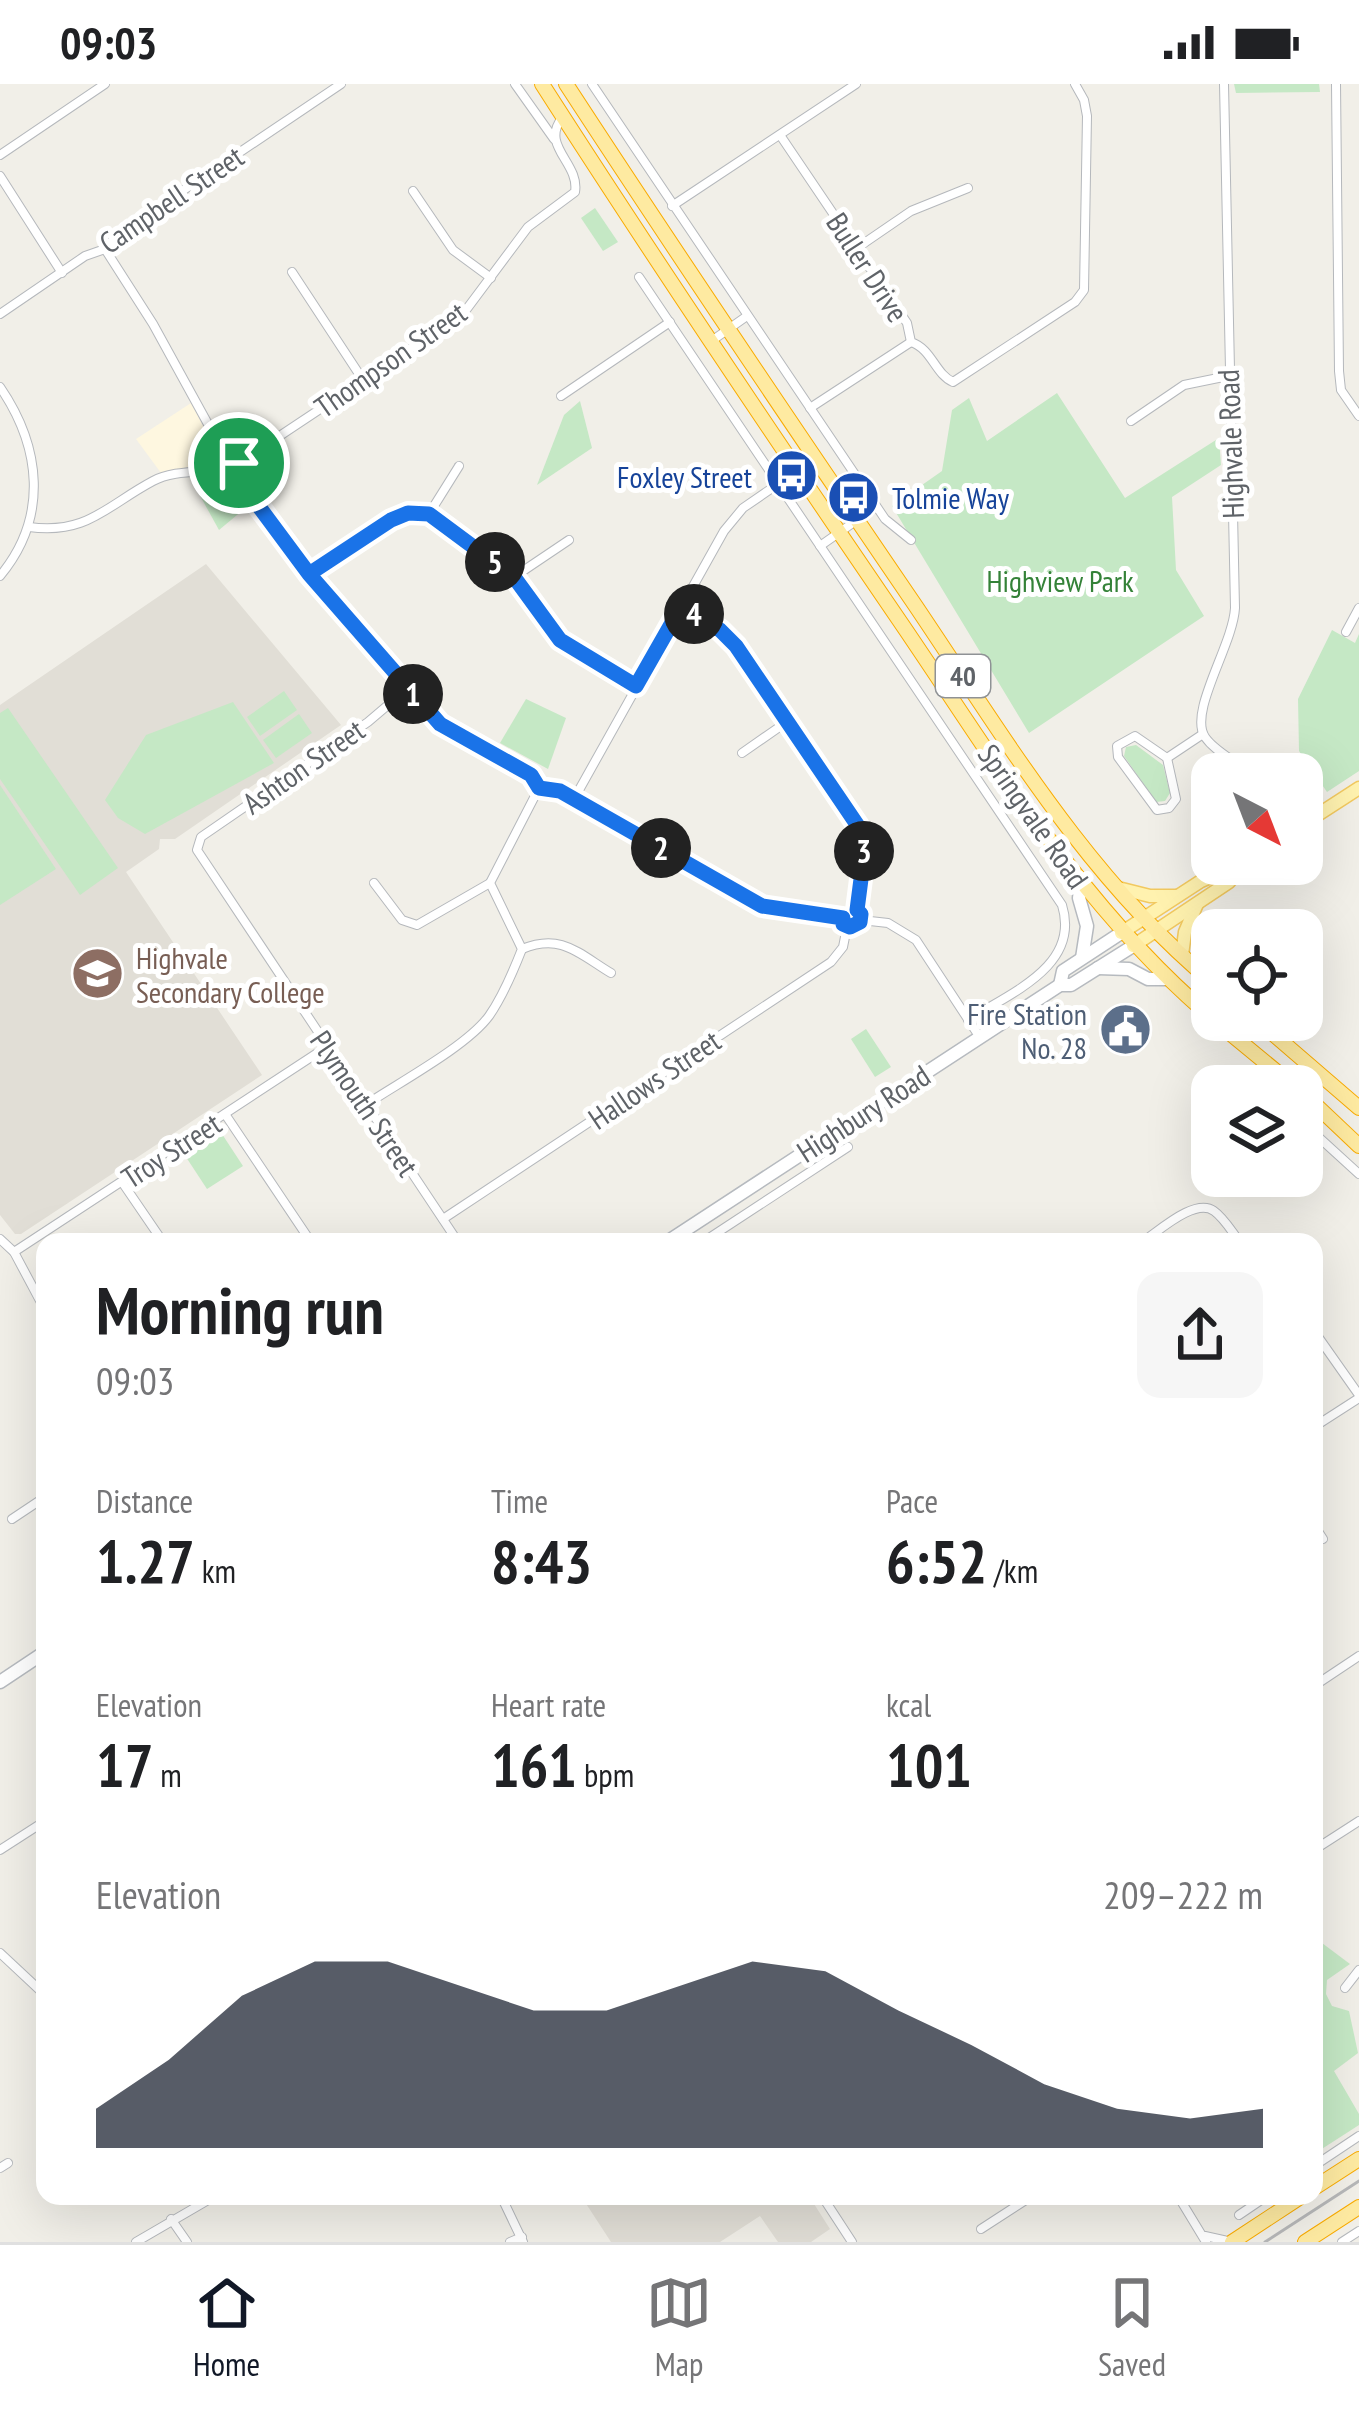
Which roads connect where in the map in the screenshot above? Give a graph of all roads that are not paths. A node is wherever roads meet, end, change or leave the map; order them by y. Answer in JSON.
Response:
{"nodes":[{"id":1,"x":105,"y":84,"type":"edge"},
{"id":2,"x":341,"y":84,"type":"edge"},
{"id":3,"x":515,"y":84,"type":"edge"},
{"id":4,"x":542,"y":84,"type":"edge"},
{"id":5,"x":566,"y":84,"type":"edge"},
{"id":6,"x":592,"y":84,"type":"edge"},
{"id":7,"x":856,"y":84,"type":"edge"},
{"id":8,"x":1075,"y":84,"type":"edge"},
{"id":9,"x":1224,"y":84,"type":"edge"},
{"id":10,"x":1336,"y":84,"type":"edge"},
{"id":11,"x":587,"y":118,"type":"junction"},
{"id":12,"x":567,"y":122,"type":"junction"},
{"id":13,"x":780,"y":135,"type":"junction"},
{"id":14,"x":555,"y":137,"type":"junction"},
{"id":15,"x":0,"y":155,"type":"edge"},
{"id":16,"x":0,"y":176,"type":"edge"},
{"id":17,"x":968,"y":188,"type":"dead end"},
{"id":18,"x":413,"y":191,"type":"dead end"},
{"id":19,"x":672,"y":206,"type":"junction"},
{"id":20,"x":857,"y":248,"type":"junction"},
{"id":21,"x":105,"y":249,"type":"junction"},
{"id":22,"x":62,"y":272,"type":"junction"},
{"id":23,"x":292,"y":272,"type":"dead end"},
{"id":24,"x":490,"y":278,"type":"junction"},
{"id":25,"x":639,"y":278,"type":"dead end"},
{"id":26,"x":0,"y":314,"type":"edge"},
{"id":27,"x":747,"y":316,"type":"junction"},
{"id":28,"x":670,"y":322,"type":"junction"},
{"id":29,"x":727,"y":329,"type":"junction"},
{"id":30,"x":710,"y":342,"type":"junction"},
{"id":31,"x":911,"y":342,"type":"junction"},
{"id":32,"x":1228,"y":376,"type":"junction"},
{"id":33,"x":363,"y":380,"type":"junction"},
{"id":34,"x":0,"y":387,"type":"edge"},
{"id":35,"x":561,"y":396,"type":"dead end"},
{"id":36,"x":810,"y":408,"type":"junction"},
{"id":37,"x":1359,"y":416,"type":"edge"},
{"id":38,"x":1131,"y":421,"type":"dead end"},
{"id":39,"x":225,"y":455,"type":"junction"},
{"id":40,"x":239,"y":463,"type":"junction"},
{"id":41,"x":459,"y":466,"type":"dead end"},
{"id":42,"x":220,"y":469,"type":"junction"},
{"id":43,"x":234,"y":473,"type":"junction"},
{"id":44,"x":778,"y":484,"type":"junction"},
{"id":45,"x":429,"y":514,"type":"junction"},
{"id":46,"x":857,"y":520,"type":"junction"},
{"id":47,"x":29,"y":527,"type":"junction"},
{"id":48,"x":839,"y":532,"type":"junction"},
{"id":49,"x":569,"y":540,"type":"dead end"},
{"id":50,"x":911,"y":540,"type":"dead end"},
{"id":51,"x":820,"y":546,"type":"junction"},
{"id":52,"x":309,"y":574,"type":"junction"},
{"id":53,"x":0,"y":576,"type":"edge"},
{"id":54,"x":514,"y":577,"type":"junction"},
{"id":55,"x":681,"y":607,"type":"junction"},
{"id":56,"x":1359,"y":608,"type":"edge"},
{"id":57,"x":1346,"y":632,"type":"dead end"},
{"id":58,"x":636,"y":686,"type":"junction"},
{"id":59,"x":408,"y":688,"type":"junction"},
{"id":60,"x":788,"y":721,"type":"junction"},
{"id":61,"x":1203,"y":734,"type":"junction"},
{"id":62,"x":742,"y":753,"type":"dead end"},
{"id":63,"x":1225,"y":753,"type":"edge"},
{"id":64,"x":1167,"y":758,"type":"junction"},
{"id":65,"x":539,"y":788,"type":"junction"},
{"id":66,"x":1359,"y":788,"type":"edge"},
{"id":67,"x":574,"y":799,"type":"junction"},
{"id":68,"x":1323,"y":811,"type":"edge"},
{"id":69,"x":197,"y":843,"type":"joint"},
{"id":70,"x":374,"y":883,"type":"dead end"},
{"id":71,"x":490,"y":883,"type":"junction"},
{"id":72,"x":1082,"y":885,"type":"junction"},
{"id":73,"x":1199,"y":885,"type":"edge"},
{"id":74,"x":1224,"y":885,"type":"edge"},
{"id":75,"x":1118,"y":888,"type":"junction"},
{"id":76,"x":1177,"y":896,"type":"junction"},
{"id":77,"x":1197,"y":903,"type":"junction"},
{"id":78,"x":859,"y":915,"type":"junction"},
{"id":79,"x":1144,"y":917,"type":"junction"},
{"id":80,"x":845,"y":922,"type":"junction"},
{"id":81,"x":1157,"y":930,"type":"junction"},
{"id":82,"x":1121,"y":933,"type":"junction"},
{"id":83,"x":1133,"y":946,"type":"junction"},
{"id":84,"x":522,"y":949,"type":"junction"},
{"id":85,"x":1182,"y":955,"type":"junction"},
{"id":86,"x":1082,"y":958,"type":"junction"},
{"id":87,"x":1191,"y":963,"type":"edge"},
{"id":88,"x":1098,"y":968,"type":"junction"},
{"id":89,"x":611,"y":973,"type":"dead end"},
{"id":90,"x":1166,"y":979,"type":"junction"},
{"id":91,"x":1060,"y":985,"type":"junction"},
{"id":92,"x":1191,"y":1000,"type":"edge"},
{"id":93,"x":968,"y":1020,"type":"junction"},
{"id":94,"x":979,"y":1036,"type":"junction"},
{"id":95,"x":1240,"y":1041,"type":"edge"},
{"id":96,"x":1281,"y":1041,"type":"edge"},
{"id":97,"x":328,"y":1046,"type":"junction"},
{"id":98,"x":1269,"y":1065,"type":"edge"},
{"id":99,"x":367,"y":1104,"type":"junction"},
{"id":100,"x":1359,"y":1108,"type":"edge"},
{"id":101,"x":1323,"y":1113,"type":"edge"},
{"id":102,"x":225,"y":1114,"type":"junction"},
{"id":103,"x":1323,"y":1141,"type":"edge"},
{"id":104,"x":1359,"y":1146,"type":"edge"},
{"id":105,"x":848,"y":1147,"type":"dead end"},
{"id":106,"x":1359,"y":1174,"type":"edge"},
{"id":107,"x":122,"y":1182,"type":"junction"},
{"id":108,"x":443,"y":1220,"type":"junction"},
{"id":109,"x":43,"y":1233,"type":"edge"},
{"id":110,"x":157,"y":1233,"type":"edge"},
{"id":111,"x":305,"y":1233,"type":"edge"},
{"id":112,"x":452,"y":1233,"type":"edge"},
{"id":113,"x":681,"y":1233,"type":"edge"},
{"id":114,"x":718,"y":1233,"type":"edge"},
{"id":115,"x":1156,"y":1233,"type":"edge"},
{"id":116,"x":1233,"y":1233,"type":"edge"},
{"id":117,"x":36,"y":1238,"type":"edge"},
{"id":118,"x":0,"y":1239,"type":"edge"},
{"id":119,"x":14,"y":1252,"type":"junction"},
{"id":120,"x":36,"y":1297,"type":"edge"},
{"id":121,"x":1323,"y":1343,"type":"edge"},
{"id":122,"x":1359,"y":1397,"type":"edge"},
{"id":123,"x":1323,"y":1421,"type":"edge"},
{"id":124,"x":36,"y":1503,"type":"edge"},
{"id":125,"x":12,"y":1519,"type":"dead end"},
{"id":126,"x":1359,"y":1657,"type":"edge"},
{"id":127,"x":36,"y":1658,"type":"edge"},
{"id":128,"x":1323,"y":1679,"type":"edge"},
{"id":129,"x":0,"y":1682,"type":"edge"},
{"id":130,"x":1359,"y":1821,"type":"edge"},
{"id":131,"x":36,"y":1827,"type":"edge"},
{"id":132,"x":1323,"y":1844,"type":"edge"},
{"id":133,"x":0,"y":1850,"type":"edge"},
{"id":134,"x":0,"y":1953,"type":"edge"},
{"id":135,"x":1359,"y":1970,"type":"edge"},
{"id":136,"x":36,"y":1988,"type":"edge"},
{"id":137,"x":1345,"y":1988,"type":"dead end"},
{"id":138,"x":1359,"y":2136,"type":"edge"},
{"id":139,"x":1359,"y":2159,"type":"edge"},
{"id":140,"x":1323,"y":2160,"type":"edge"},
{"id":141,"x":1323,"y":2182,"type":"edge"},
{"id":142,"x":198,"y":2205,"type":"edge"},
{"id":143,"x":505,"y":2205,"type":"edge"},
{"id":144,"x":828,"y":2205,"type":"edge"},
{"id":145,"x":1018,"y":2205,"type":"edge"},
{"id":146,"x":1183,"y":2205,"type":"edge"},
{"id":147,"x":1254,"y":2205,"type":"edge"},
{"id":148,"x":1280,"y":2205,"type":"edge"},
{"id":149,"x":1289,"y":2205,"type":"edge"},
{"id":150,"x":1359,"y":2207,"type":"edge"},
{"id":151,"x":1277,"y":2213,"type":"junction"},
{"id":152,"x":1239,"y":2215,"type":"dead end"},
{"id":153,"x":171,"y":2219,"type":"junction"},
{"id":154,"x":981,"y":2229,"type":"dead end"},
{"id":155,"x":1359,"y":2231,"type":"edge"},
{"id":156,"x":522,"y":2240,"type":"edge"},
{"id":157,"x":1203,"y":2240,"type":"edge"},
{"id":158,"x":136,"y":2242,"type":"edge"},
{"id":159,"x":187,"y":2242,"type":"edge"},
{"id":160,"x":510,"y":2242,"type":"edge"},
{"id":161,"x":852,"y":2242,"type":"edge"},
{"id":162,"x":1232,"y":2242,"type":"edge"},
{"id":163,"x":1306,"y":2242,"type":"edge"},
{"id":164,"x":1342,"y":2242,"type":"edge"}],
"edges":[{"from":1,"to":15,"type":"street"},
{"from":2,"to":21,"type":"street","name":"Campbell Street"},
{"from":3,"to":14,"type":"street"},
{"from":4,"to":12,"type":"highway","name":"Springvale Road","number":"40"},
{"from":5,"to":11,"type":"highway","name":"Springvale Road","number":"40"},
{"from":6,"to":19,"type":"street"},
{"from":7,"to":13,"type":"street"},
{"from":8,"to":31,"type":"street","name":"Buller Drive"},
{"from":9,"to":32,"type":"street","name":"Highvale Road"},
{"from":10,"to":37,"type":"street"},
{"from":11,"to":12,"type":"street"},
{"from":11,"to":29,"type":"highway","name":"Springvale Road","number":"40"},
{"from":12,"to":14,"type":"street"},
{"from":12,"to":14,"type":"street"},
{"from":12,"to":30,"type":"highway","name":"Springvale Road","number":"40"},
{"from":13,"to":19,"type":"street"},
{"from":13,"to":20,"type":"street","name":"Buller Drive"},
{"from":14,"to":24,"type":"street","name":"Thompson Street"},
{"from":16,"to":22,"type":"street"},
{"from":17,"to":20,"type":"street"},
{"from":18,"to":24,"type":"street"},
{"from":19,"to":27,"type":"street"},
{"from":20,"to":31,"type":"street","name":"Buller Drive"},
{"from":21,"to":22,"type":"street","name":"Campbell Street"},
{"from":21,"to":39,"type":"street"},
{"from":22,"to":26,"type":"street","name":"Campbell Street"},
{"from":23,"to":33,"type":"street"},
{"from":24,"to":33,"type":"street","name":"Thompson Street"},
{"from":25,"to":28,"type":"street","name":"Springvale Road"},
{"from":27,"to":29,"type":"street"},
{"from":27,"to":36,"type":"street"},
{"from":28,"to":35,"type":"street"},
{"from":28,"to":44,"type":"street","name":"Springvale Road"},
{"from":29,"to":30,"type":"street"},
{"from":29,"to":46,"type":"highway","name":"Springvale Road","number":"40"},
{"from":30,"to":48,"type":"highway","name":"Springvale Road","number":"40"},
{"from":31,"to":36,"type":"street"},
{"from":32,"to":38,"type":"street"},
{"from":32,"to":61,"type":"street","name":"Highvale Road"},
{"from":33,"to":40,"type":"street","name":"Thompson Street"},
{"from":34,"to":47,"type":"street"},
{"from":36,"to":50,"type":"street"},
{"from":39,"to":40,"type":"street"},
{"from":39,"to":42,"type":"street"},
{"from":40,"to":43,"type":"street"},
{"from":41,"to":45,"type":"street"},
{"from":42,"to":43,"type":"street"},
{"from":42,"to":47,"type":"street"},
{"from":43,"to":52,"type":"street"},
{"from":44,"to":51,"type":"street","name":"Springvale Road"},
{"from":44,"to":55,"type":"street"},
{"from":45,"to":52,"type":"street"},
{"from":45,"to":54,"type":"street"},
{"from":46,"to":48,"type":"street"},
{"from":46,"to":75,"type":"highway","name":"Springvale Road","number":"40"},
{"from":47,"to":53,"type":"street"},
{"from":48,"to":51,"type":"street"},
{"from":48,"to":72,"type":"highway","name":"Springvale Road","number":"40"},
{"from":49,"to":54,"type":"street"},
{"from":51,"to":93,"type":"street","name":"Springvale Road"},
{"from":52,"to":59,"type":"street"},
{"from":54,"to":58,"type":"street"},
{"from":55,"to":58,"type":"street"},
{"from":55,"to":60,"type":"street"},
{"from":56,"to":57,"type":"street"},
{"from":58,"to":67,"type":"street"},
{"from":59,"to":65,"type":"street"},
{"from":59,"to":69,"type":"street","name":"Ashton Street"},
{"from":60,"to":62,"type":"street"},
{"from":60,"to":78,"type":"street"},
{"from":61,"to":63,"type":"street"},
{"from":61,"to":64,"type":"street"},
{"from":64,"to":64,"type":"street"},
{"from":65,"to":67,"type":"street"},
{"from":65,"to":71,"type":"street"},
{"from":66,"to":68,"type":"main road"},
{"from":67,"to":80,"type":"street"},
{"from":69,"to":97,"type":"street","name":"Plymouth Street"},
{"from":70,"to":71,"type":"street"},
{"from":71,"to":84,"type":"street"},
{"from":72,"to":82,"type":"highway","name":"Springvale Road","number":"40"},
{"from":72,"to":86,"type":"main road"},
{"from":73,"to":76,"type":"main road","name":"Highbury Road"},
{"from":74,"to":77,"type":"main road","name":"Highbury Road"},
{"from":75,"to":76,"type":"main road"},
{"from":75,"to":79,"type":"highway","name":"Springvale Road","number":"40"},
{"from":76,"to":79,"type":"main road","name":"Highbury Road"},
{"from":77,"to":81,"type":"main road","name":"Highbury Road"},
{"from":77,"to":85,"type":"main road"},
{"from":78,"to":80,"type":"street"},
{"from":78,"to":80,"type":"street"},
{"from":78,"to":93,"type":"street"},
{"from":79,"to":81,"type":"highway","name":"Springvale Road","number":"40"},
{"from":79,"to":82,"type":"main road","name":"Highbury Road"},
{"from":80,"to":108,"type":"street","name":"Hallows Street"},
{"from":81,"to":83,"type":"main road","name":"Highbury Road"},
{"from":81,"to":85,"type":"highway","name":"Springvale Road","number":"40"},
{"from":82,"to":83,"type":"highway","name":"Springvale Road","number":"40"},
{"from":82,"to":86,"type":"main road","name":"Highbury Road"},
{"from":83,"to":88,"type":"main road","name":"Highbury Road"},
{"from":83,"to":90,"type":"highway","name":"Springvale Road","number":"40"},
{"from":84,"to":89,"type":"street"},
{"from":84,"to":99,"type":"street"},
{"from":85,"to":87,"type":"highway","name":"Springvale Road","number":"40"},
{"from":86,"to":91,"type":"main road","name":"Highbury Road"},
{"from":88,"to":90,"type":"main road"},
{"from":88,"to":91,"type":"main road","name":"Highbury Road"},
{"from":90,"to":92,"type":"highway","name":"Springvale Road","number":"40"},
{"from":91,"to":94,"type":"main road","name":"Highbury Road"},
{"from":93,"to":94,"type":"street"},
{"from":94,"to":113,"type":"main road","name":"Highbury Road"},
{"from":95,"to":98,"type":"highway","name":"Springvale Road","number":"40"},
{"from":96,"to":100,"type":"highway"},
{"from":97,"to":99,"type":"street","name":"Plymouth Street"},
{"from":97,"to":102,"type":"street","name":"Troy Street"},
{"from":99,"to":108,"type":"street","name":"Plymouth Street"},
{"from":101,"to":104,"type":"highway"},
{"from":102,"to":107,"type":"street","name":"Troy Street"},
{"from":102,"to":111,"type":"street"},
{"from":103,"to":106,"type":"street"},
{"from":105,"to":114,"type":"street"},
{"from":107,"to":109,"type":"street","name":"Troy Street"},
{"from":107,"to":110,"type":"street"},
{"from":108,"to":112,"type":"street","name":"Plymouth Street"},
{"from":115,"to":116,"type":"street"},
{"from":117,"to":119,"type":"street","name":"Troy Street"},
{"from":118,"to":119,"type":"street"},
{"from":119,"to":120,"type":"street"},
{"from":121,"to":122,"type":"street"},
{"from":122,"to":123,"type":"street"},
{"from":124,"to":125,"type":"street"},
{"from":126,"to":128,"type":"street"},
{"from":127,"to":129,"type":"main road"},
{"from":130,"to":132,"type":"street"},
{"from":131,"to":133,"type":"street"},
{"from":134,"to":136,"type":"street"},
{"from":135,"to":137,"type":"street"},
{"from":138,"to":140,"type":"street"},
{"from":139,"to":141,"type":"highway"},
{"from":142,"to":153,"type":"street"},
{"from":143,"to":156,"type":"street"},
{"from":144,"to":161,"type":"street"},
{"from":145,"to":154,"type":"street"},
{"from":146,"to":157,"type":"street"},
{"from":147,"to":152,"type":"street"},
{"from":148,"to":151,"type":"street"},
{"from":149,"to":151,"type":"highway"},
{"from":150,"to":163,"type":"highway"},
{"from":151,"to":162,"type":"highway"},
{"from":153,"to":158,"type":"street"},
{"from":153,"to":159,"type":"street"},
{"from":155,"to":164,"type":"street"},
{"from":156,"to":160,"type":"street"},
{"from":157,"to":162,"type":"street"}]}
